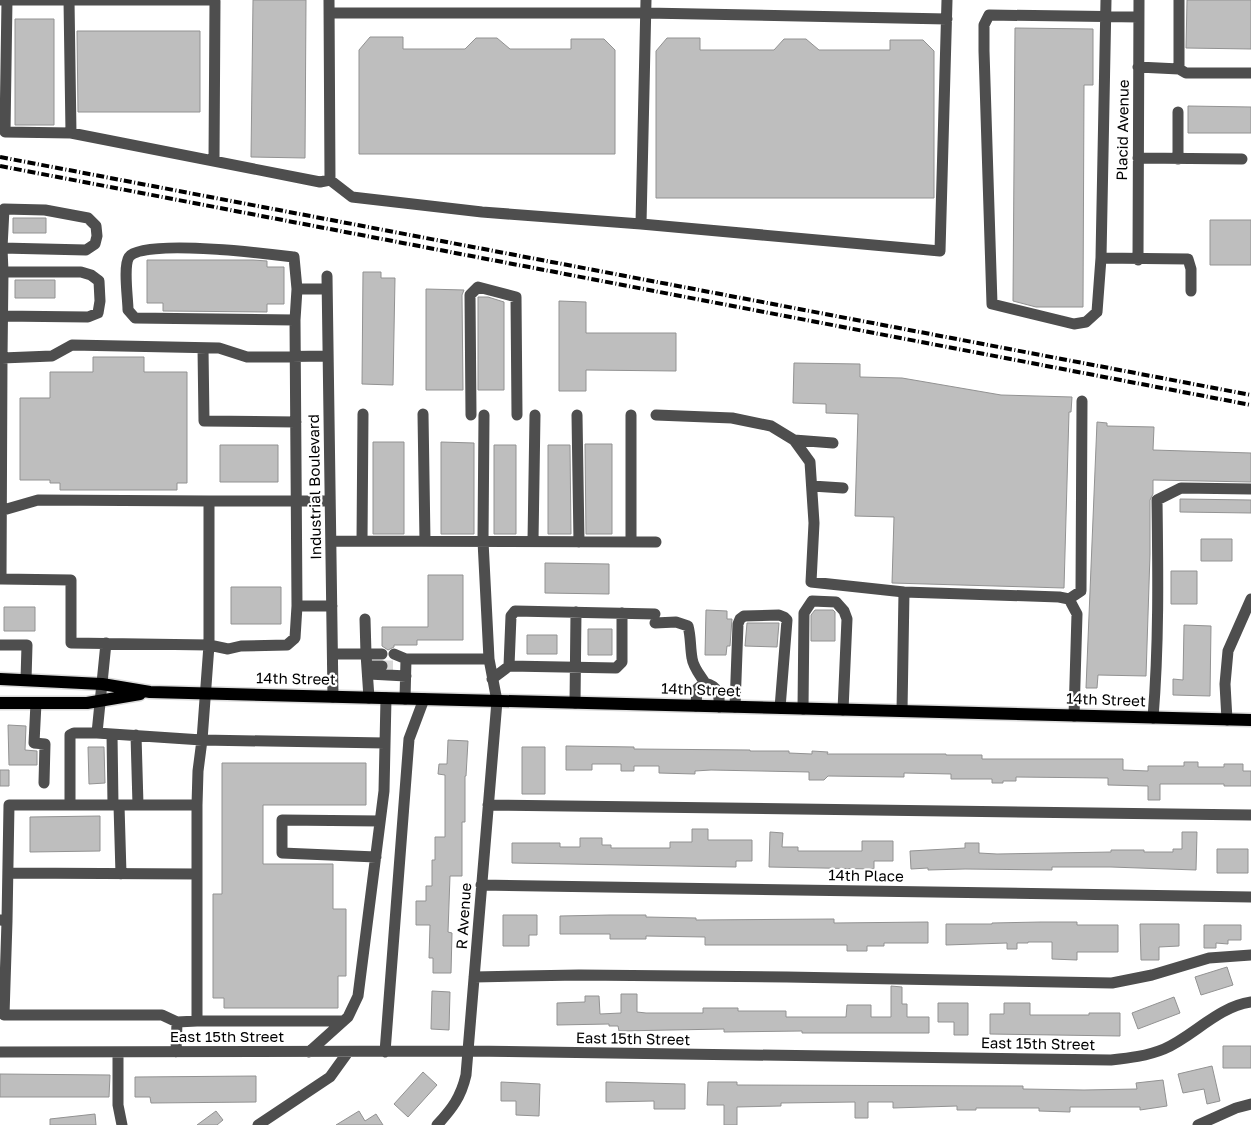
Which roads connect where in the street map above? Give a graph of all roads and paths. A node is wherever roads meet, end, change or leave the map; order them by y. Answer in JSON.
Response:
{"nodes":[{"id":1,"x":0,"y":0,"type":"edge"},
{"id":2,"x":7,"y":0,"type":"edge"},
{"id":3,"x":69,"y":0,"type":"edge"},
{"id":4,"x":215,"y":0,"type":"edge"},
{"id":5,"x":329,"y":0,"type":"edge"},
{"id":6,"x":646,"y":0,"type":"edge"},
{"id":7,"x":947,"y":0,"type":"edge"},
{"id":8,"x":1106,"y":0,"type":"edge"},
{"id":9,"x":1139,"y":0,"type":"edge"},
{"id":10,"x":1179,"y":0,"type":"edge"},
{"id":11,"x":329,"y":13,"type":"junction"},
{"id":12,"x":646,"y":13,"type":"junction"},
{"id":13,"x":1106,"y":16,"type":"junction"},
{"id":14,"x":1139,"y":17,"type":"junction"},
{"id":15,"x":947,"y":19,"type":"junction"},
{"id":16,"x":1138,"y":66,"type":"junction"},
{"id":17,"x":1179,"y":69,"type":"junction"},
{"id":18,"x":1251,"y":73,"type":"edge"},
{"id":19,"x":1178,"y":112,"type":"dead end"},
{"id":20,"x":2,"y":131,"type":"edge"},
{"id":21,"x":71,"y":133,"type":"junction"},
{"id":22,"x":1138,"y":158,"type":"junction"},
{"id":23,"x":1178,"y":159,"type":"junction"},
{"id":24,"x":1242,"y":159,"type":"dead end"},
{"id":25,"x":214,"y":161,"type":"junction"},
{"id":26,"x":330,"y":180,"type":"junction"},
{"id":27,"x":641,"y":224,"type":"junction"},
{"id":28,"x":1,"y":248,"type":"edge"},
{"id":29,"x":1101,"y":258,"type":"junction"},
{"id":30,"x":1138,"y":260,"type":"junction"},
{"id":31,"x":3,"y":272,"type":"junction"},
{"id":32,"x":327,"y":276,"type":"dead end"},
{"id":33,"x":297,"y":290,"type":"junction"},
{"id":34,"x":327,"y":290,"type":"junction"},
{"id":35,"x":1191,"y":291,"type":"dead end"},
{"id":36,"x":1,"y":316,"type":"edge"},
{"id":37,"x":295,"y":320,"type":"junction"},
{"id":38,"x":203,"y":348,"type":"junction"},
{"id":39,"x":328,"y":356,"type":"junction"},
{"id":40,"x":296,"y":357,"type":"junction"},
{"id":41,"x":2,"y":358,"type":"junction"},
{"id":42,"x":0,"y":383,"type":"edge"},
{"id":43,"x":1082,"y":401,"type":"dead end"},
{"id":44,"x":363,"y":414,"type":"dead end"},
{"id":45,"x":423,"y":414,"type":"dead end"},
{"id":46,"x":472,"y":415,"type":"dead end"},
{"id":47,"x":484,"y":415,"type":"dead end"},
{"id":48,"x":517,"y":415,"type":"dead end"},
{"id":49,"x":535,"y":415,"type":"dead end"},
{"id":50,"x":577,"y":415,"type":"dead end"},
{"id":51,"x":631,"y":415,"type":"dead end"},
{"id":52,"x":656,"y":415,"type":"dead end"},
{"id":53,"x":296,"y":422,"type":"junction"},
{"id":54,"x":794,"y":440,"type":"junction"},
{"id":55,"x":833,"y":443,"type":"dead end"},
{"id":56,"x":812,"y":486,"type":"junction"},
{"id":57,"x":843,"y":488,"type":"dead end"},
{"id":58,"x":1251,"y":489,"type":"edge"},
{"id":59,"x":209,"y":500,"type":"junction"},
{"id":60,"x":296,"y":501,"type":"junction"},
{"id":61,"x":330,"y":501,"type":"junction"},
{"id":62,"x":0,"y":510,"type":"edge"},
{"id":63,"x":331,"y":541,"type":"junction"},
{"id":64,"x":362,"y":541,"type":"junction"},
{"id":65,"x":425,"y":541,"type":"junction"},
{"id":66,"x":484,"y":542,"type":"junction"},
{"id":67,"x":533,"y":542,"type":"junction"},
{"id":68,"x":579,"y":542,"type":"junction"},
{"id":69,"x":631,"y":542,"type":"junction"},
{"id":70,"x":656,"y":542,"type":"dead end"},
{"id":71,"x":904,"y":592,"type":"junction"},
{"id":72,"x":1069,"y":599,"type":"junction"},
{"id":73,"x":1251,"y":599,"type":"edge"},
{"id":74,"x":297,"y":606,"type":"junction"},
{"id":75,"x":332,"y":606,"type":"junction"},
{"id":76,"x":576,"y":612,"type":"junction"},
{"id":77,"x":622,"y":613,"type":"junction"},
{"id":78,"x":365,"y":619,"type":"dead end"},
{"id":79,"x":106,"y":643,"type":"junction"},
{"id":80,"x":0,"y":645,"type":"edge"},
{"id":81,"x":209,"y":645,"type":"junction"},
{"id":82,"x":332,"y":654,"type":"junction"},
{"id":83,"x":489,"y":659,"type":"junction"},
{"id":84,"x":382,"y":660,"type":"tunnel mouth"},
{"id":85,"x":402,"y":664,"type":"junction"},
{"id":86,"x":368,"y":665,"type":"junction"},
{"id":87,"x":509,"y":666,"type":"junction"},
{"id":88,"x":576,"y":667,"type":"junction"},
{"id":89,"x":0,"y":679,"type":"edge"},
{"id":90,"x":492,"y":679,"type":"junction"},
{"id":91,"x":26,"y":680,"type":"junction"},
{"id":92,"x":705,"y":683,"type":"junction"},
{"id":93,"x":102,"y":684,"type":"junction"},
{"id":94,"x":150,"y":692,"type":"junction"},
{"id":95,"x":205,"y":693,"type":"junction"},
{"id":96,"x":333,"y":697,"type":"junction"},
{"id":97,"x":369,"y":698,"type":"junction"},
{"id":98,"x":386,"y":698,"type":"junction"},
{"id":99,"x":405,"y":699,"type":"junction"},
{"id":100,"x":424,"y":699,"type":"junction"},
{"id":101,"x":100,"y":701,"type":"junction"},
{"id":102,"x":497,"y":701,"type":"junction"},
{"id":103,"x":0,"y":703,"type":"edge"},
{"id":104,"x":36,"y":703,"type":"junction"},
{"id":105,"x":575,"y":703,"type":"junction"},
{"id":106,"x":696,"y":706,"type":"junction"},
{"id":107,"x":720,"y":707,"type":"junction"},
{"id":108,"x":735,"y":707,"type":"junction"},
{"id":109,"x":780,"y":708,"type":"junction"},
{"id":110,"x":803,"y":709,"type":"junction"},
{"id":111,"x":843,"y":710,"type":"junction"},
{"id":112,"x":902,"y":711,"type":"junction"},
{"id":113,"x":1074,"y":716,"type":"junction"},
{"id":114,"x":1154,"y":718,"type":"junction"},
{"id":115,"x":1227,"y":720,"type":"junction"},
{"id":116,"x":1251,"y":720,"type":"edge"},
{"id":117,"x":97,"y":733,"type":"junction"},
{"id":118,"x":112,"y":734,"type":"junction"},
{"id":119,"x":136,"y":734,"type":"junction"},
{"id":120,"x":202,"y":740,"type":"junction"},
{"id":121,"x":385,"y":743,"type":"junction"},
{"id":122,"x":44,"y":783,"type":"dead end"},
{"id":123,"x":70,"y":805,"type":"junction"},
{"id":124,"x":116,"y":805,"type":"junction"},
{"id":125,"x":138,"y":805,"type":"junction"},
{"id":126,"x":197,"y":805,"type":"junction"},
{"id":127,"x":488,"y":805,"type":"junction"},
{"id":128,"x":4,"y":806,"type":"edge"},
{"id":129,"x":1251,"y":815,"type":"edge"},
{"id":130,"x":380,"y":821,"type":"junction"},
{"id":131,"x":376,"y":858,"type":"junction"},
{"id":132,"x":8,"y":873,"type":"junction"},
{"id":133,"x":121,"y":874,"type":"junction"},
{"id":134,"x":197,"y":874,"type":"junction"},
{"id":135,"x":481,"y":885,"type":"junction"},
{"id":136,"x":1251,"y":897,"type":"edge"},
{"id":137,"x":4,"y":920,"type":"edge"},
{"id":138,"x":1251,"y":955,"type":"edge"},
{"id":139,"x":474,"y":977,"type":"junction"},
{"id":140,"x":1251,"y":1002,"type":"edge"},
{"id":141,"x":197,"y":1021,"type":"junction"},
{"id":142,"x":343,"y":1021,"type":"junction"},
{"id":143,"x":177,"y":1022,"type":"junction"},
{"id":144,"x":468,"y":1051,"type":"junction"},
{"id":145,"x":0,"y":1052,"type":"edge"},
{"id":146,"x":118,"y":1052,"type":"junction"},
{"id":147,"x":176,"y":1052,"type":"junction"},
{"id":148,"x":309,"y":1052,"type":"junction"},
{"id":149,"x":348,"y":1052,"type":"junction"},
{"id":150,"x":385,"y":1052,"type":"junction"},
{"id":151,"x":1251,"y":1104,"type":"edge"},
{"id":152,"x":122,"y":1125,"type":"edge"},
{"id":153,"x":258,"y":1125,"type":"edge"},
{"id":154,"x":437,"y":1125,"type":"edge"},
{"id":155,"x":1198,"y":1125,"type":"edge"}],
"edges":[{"from":1,"to":2,"type":"street"},
{"from":2,"to":3,"type":"street"},
{"from":2,"to":20,"type":"street"},
{"from":3,"to":4,"type":"street"},
{"from":3,"to":21,"type":"street"},
{"from":4,"to":25,"type":"street"},
{"from":5,"to":11,"type":"street"},
{"from":6,"to":12,"type":"street"},
{"from":7,"to":15,"type":"street"},
{"from":8,"to":13,"type":"street"},
{"from":9,"to":14,"type":"street","name":"Placid Avenue"},
{"from":10,"to":17,"type":"street"},
{"from":11,"to":12,"type":"street"},
{"from":11,"to":26,"type":"street"},
{"from":12,"to":15,"type":"street"},
{"from":12,"to":27,"type":"street"},
{"from":13,"to":14,"type":"street"},
{"from":13,"to":29,"type":"street"},
{"from":13,"to":29,"type":"street"},
{"from":14,"to":16,"type":"street","name":"Placid Avenue"},
{"from":15,"to":27,"type":"street"},
{"from":16,"to":17,"type":"street"},
{"from":16,"to":22,"type":"street","name":"Placid Avenue"},
{"from":17,"to":18,"type":"street"},
{"from":19,"to":23,"type":"street"},
{"from":20,"to":21,"type":"street"},
{"from":21,"to":25,"type":"street"},
{"from":22,"to":23,"type":"street"},
{"from":22,"to":30,"type":"street","name":"Placid Avenue"},
{"from":23,"to":24,"type":"street"},
{"from":25,"to":26,"type":"street"},
{"from":26,"to":27,"type":"street"},
{"from":28,"to":28,"type":"street"},
{"from":28,"to":31,"type":"street"},
{"from":29,"to":30,"type":"street"},
{"from":30,"to":35,"type":"street"},
{"from":31,"to":36,"type":"street"},
{"from":31,"to":36,"type":"street"},
{"from":32,"to":34,"type":"street","name":"Industrial Boulevard"},
{"from":33,"to":34,"type":"street"},
{"from":33,"to":37,"type":"street"},
{"from":33,"to":37,"type":"street"},
{"from":34,"to":39,"type":"street","name":"Industrial Boulevard"},
{"from":36,"to":41,"type":"street"},
{"from":37,"to":40,"type":"street"},
{"from":38,"to":40,"type":"street"},
{"from":38,"to":41,"type":"street"},
{"from":38,"to":53,"type":"street"},
{"from":39,"to":40,"type":"street"},
{"from":39,"to":61,"type":"street","name":"Industrial Boulevard"},
{"from":40,"to":53,"type":"street"},
{"from":41,"to":42,"type":"street"},
{"from":42,"to":62,"type":"street"},
{"from":43,"to":72,"type":"street"},
{"from":44,"to":64,"type":"street"},
{"from":45,"to":65,"type":"street"},
{"from":46,"to":48,"type":"street"},
{"from":47,"to":66,"type":"street","name":"R Avenue"},
{"from":49,"to":67,"type":"street"},
{"from":50,"to":68,"type":"street"},
{"from":51,"to":69,"type":"street"},
{"from":52,"to":54,"type":"street"},
{"from":53,"to":60,"type":"street"},
{"from":54,"to":55,"type":"street"},
{"from":54,"to":56,"type":"street"},
{"from":56,"to":57,"type":"street"},
{"from":56,"to":71,"type":"street"},
{"from":58,"to":114,"type":"street"},
{"from":59,"to":60,"type":"street"},
{"from":59,"to":62,"type":"street"},
{"from":59,"to":81,"type":"street"},
{"from":60,"to":61,"type":"street"},
{"from":60,"to":74,"type":"street"},
{"from":61,"to":63,"type":"street","name":"Industrial Boulevard"},
{"from":62,"to":79,"type":"street"},
{"from":63,"to":64,"type":"street"},
{"from":63,"to":75,"type":"street","name":"Industrial Boulevard"},
{"from":64,"to":65,"type":"street"},
{"from":65,"to":66,"type":"street"},
{"from":66,"to":67,"type":"street"},
{"from":66,"to":83,"type":"street","name":"R Avenue"},
{"from":67,"to":68,"type":"street"},
{"from":68,"to":69,"type":"street"},
{"from":69,"to":70,"type":"street"},
{"from":71,"to":72,"type":"street"},
{"from":71,"to":112,"type":"street"},
{"from":72,"to":113,"type":"street"},
{"from":73,"to":115,"type":"street"},
{"from":74,"to":75,"type":"street"},
{"from":74,"to":81,"type":"street"},
{"from":75,"to":82,"type":"street","name":"Industrial Boulevard"},
{"from":76,"to":77,"type":"street"},
{"from":76,"to":87,"type":"street"},
{"from":76,"to":88,"type":"street"},
{"from":77,"to":88,"type":"street"},
{"from":77,"to":92,"type":"street"},
{"from":78,"to":86,"type":"street"},
{"from":79,"to":81,"type":"street"},
{"from":79,"to":93,"type":"street"},
{"from":80,"to":91,"type":"street"},
{"from":81,"to":95,"type":"street"},
{"from":82,"to":86,"type":"street"},
{"from":82,"to":96,"type":"street","name":"Industrial Boulevard"},
{"from":83,"to":85,"type":"street"},
{"from":83,"to":90,"type":"street","name":"R Avenue"},
{"from":84,"to":86,"type":"street"},
{"from":85,"to":86,"type":"street"},
{"from":85,"to":99,"type":"street"},
{"from":86,"to":97,"type":"street"},
{"from":87,"to":88,"type":"street"},
{"from":87,"to":90,"type":"street"},
{"from":88,"to":105,"type":"street"},
{"from":89,"to":91,"type":"main road","name":"14th Street"},
{"from":90,"to":102,"type":"street","name":"R Avenue"},
{"from":91,"to":93,"type":"main road","name":"14th Street"},
{"from":92,"to":106,"type":"street"},
{"from":92,"to":107,"type":"street"},
{"from":93,"to":94,"type":"main road","name":"14th Street"},
{"from":93,"to":101,"type":"street"},
{"from":94,"to":95,"type":"main road","name":"14th Street"},
{"from":94,"to":101,"type":"main road","name":"14th Street"},
{"from":95,"to":96,"type":"main road","name":"14th Street"},
{"from":95,"to":120,"type":"street"},
{"from":96,"to":97,"type":"main road","name":"14th Street"},
{"from":97,"to":98,"type":"main road","name":"14th Street"},
{"from":98,"to":99,"type":"main road","name":"14th Street"},
{"from":98,"to":121,"type":"street"},
{"from":99,"to":100,"type":"main road","name":"14th Street"},
{"from":100,"to":102,"type":"main road","name":"14th Street"},
{"from":100,"to":150,"type":"street"},
{"from":101,"to":104,"type":"main road","name":"14th Street"},
{"from":101,"to":117,"type":"street"},
{"from":102,"to":105,"type":"main road","name":"14th Street"},
{"from":102,"to":127,"type":"street","name":"R Avenue"},
{"from":103,"to":104,"type":"main road","name":"14th Street"},
{"from":104,"to":122,"type":"street"},
{"from":105,"to":106,"type":"main road","name":"14th Street"},
{"from":106,"to":107,"type":"main road","name":"14th Street"},
{"from":107,"to":108,"type":"main road","name":"14th Street"},
{"from":108,"to":109,"type":"main road","name":"14th Street"},
{"from":108,"to":109,"type":"street"},
{"from":109,"to":110,"type":"main road","name":"14th Street"},
{"from":110,"to":111,"type":"main road","name":"14th Street"},
{"from":110,"to":111,"type":"street"},
{"from":111,"to":112,"type":"main road","name":"14th Street"},
{"from":112,"to":113,"type":"main road","name":"14th Street"},
{"from":113,"to":114,"type":"main road","name":"14th Street"},
{"from":114,"to":115,"type":"main road","name":"14th Street"},
{"from":115,"to":116,"type":"main road","name":"14th Street"},
{"from":117,"to":118,"type":"street"},
{"from":117,"to":123,"type":"street"},
{"from":118,"to":119,"type":"street"},
{"from":118,"to":124,"type":"street"},
{"from":119,"to":120,"type":"street"},
{"from":119,"to":125,"type":"street"},
{"from":120,"to":121,"type":"street"},
{"from":120,"to":126,"type":"street"},
{"from":121,"to":130,"type":"street"},
{"from":123,"to":124,"type":"street"},
{"from":123,"to":128,"type":"street"},
{"from":124,"to":125,"type":"street"},
{"from":124,"to":133,"type":"street"},
{"from":125,"to":126,"type":"street"},
{"from":126,"to":134,"type":"street"},
{"from":127,"to":129,"type":"street"},
{"from":127,"to":135,"type":"street","name":"R Avenue"},
{"from":128,"to":132,"type":"street"},
{"from":130,"to":131,"type":"street"},
{"from":130,"to":131,"type":"street"},
{"from":131,"to":142,"type":"street"},
{"from":132,"to":133,"type":"street"},
{"from":132,"to":137,"type":"street"},
{"from":133,"to":134,"type":"street"},
{"from":134,"to":141,"type":"street"},
{"from":135,"to":136,"type":"street","name":"14th Place"},
{"from":135,"to":139,"type":"street","name":"R Avenue"},
{"from":137,"to":143,"type":"street"},
{"from":138,"to":139,"type":"street"},
{"from":139,"to":144,"type":"street","name":"R Avenue"},
{"from":140,"to":144,"type":"street","name":"East 15th Street"},
{"from":141,"to":142,"type":"street"},
{"from":141,"to":143,"type":"street"},
{"from":142,"to":148,"type":"street"},
{"from":143,"to":147,"type":"street"},
{"from":144,"to":150,"type":"street","name":"East 15th Street"},
{"from":144,"to":154,"type":"street","name":"R Avenue"},
{"from":145,"to":146,"type":"street","name":"East 15th Street"},
{"from":146,"to":147,"type":"street","name":"East 15th Street"},
{"from":146,"to":152,"type":"street"},
{"from":147,"to":148,"type":"street","name":"East 15th Street"},
{"from":148,"to":149,"type":"street","name":"East 15th Street"},
{"from":149,"to":150,"type":"street","name":"East 15th Street"},
{"from":149,"to":153,"type":"street"},
{"from":151,"to":155,"type":"street"}]}
